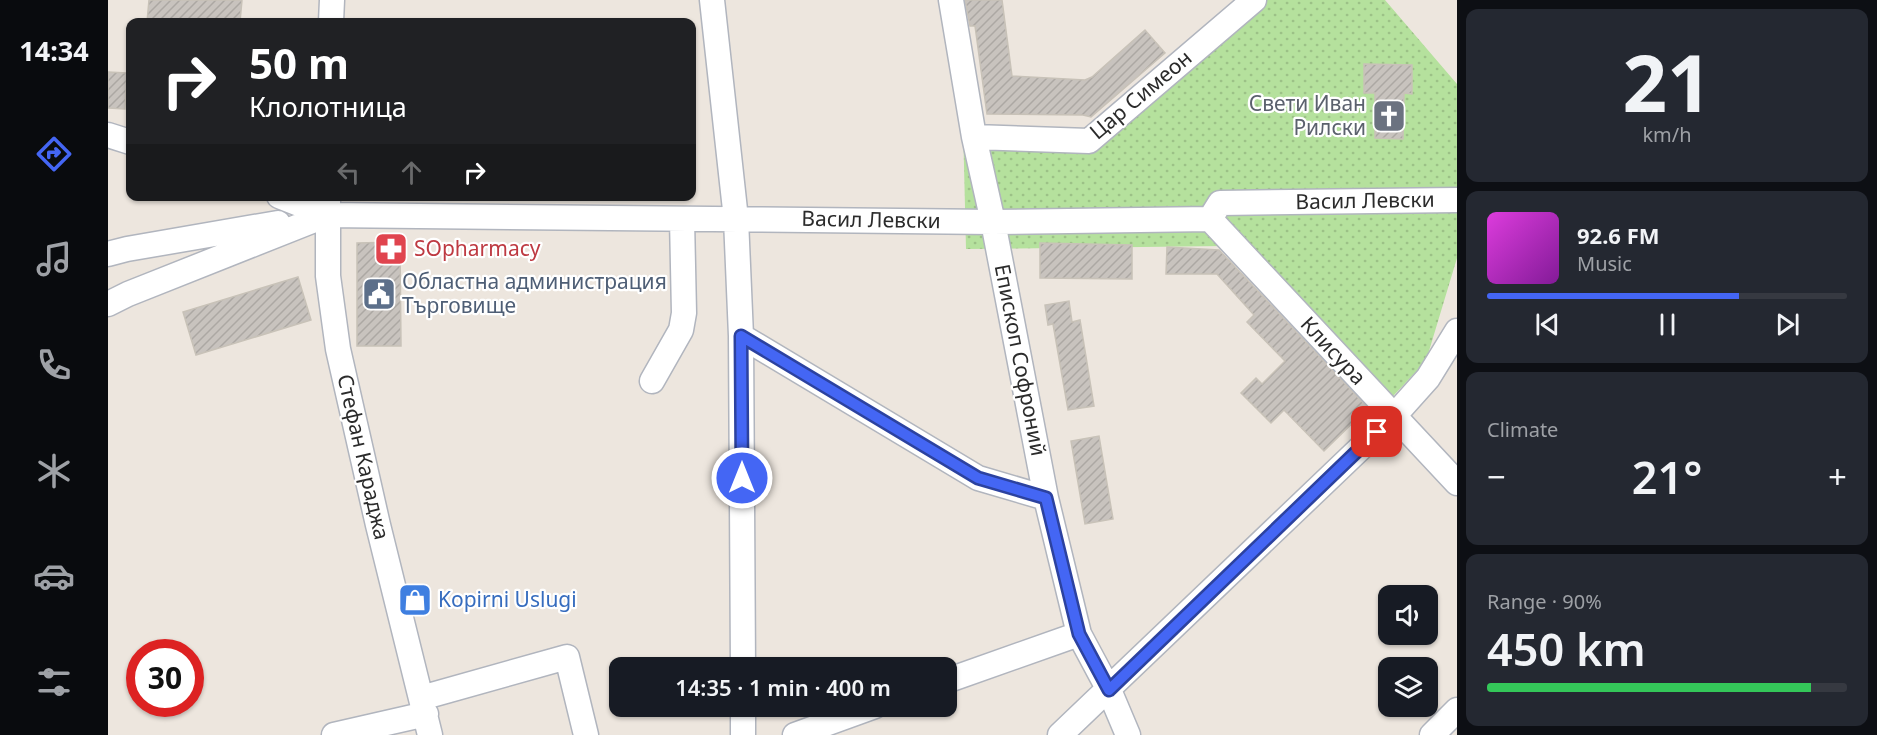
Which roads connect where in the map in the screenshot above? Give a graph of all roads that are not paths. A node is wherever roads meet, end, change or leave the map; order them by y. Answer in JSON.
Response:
{"nodes":[{"id":1,"x":332,"y":0,"type":"edge"},
{"id":2,"x":712,"y":0,"type":"edge"},
{"id":3,"x":951,"y":0,"type":"edge"},
{"id":4,"x":1254,"y":0,"type":"edge"},
{"id":5,"x":331,"y":18,"type":"edge"},
{"id":6,"x":108,"y":135,"type":"edge"},
{"id":7,"x":974,"y":137,"type":"junction"},
{"id":8,"x":126,"y":141,"type":"edge"},
{"id":9,"x":1457,"y":200,"type":"edge"},
{"id":10,"x":303,"y":201,"type":"edge"},
{"id":11,"x":327,"y":206,"type":"edge"},
{"id":12,"x":682,"y":219,"type":"junction"},
{"id":13,"x":736,"y":219,"type":"junction"},
{"id":14,"x":1210,"y":219,"type":"junction"},
{"id":15,"x":993,"y":222,"type":"junction"},
{"id":16,"x":108,"y":254,"type":"edge"},
{"id":17,"x":108,"y":304,"type":"edge"},
{"id":18,"x":1457,"y":331,"type":"edge"},
{"id":19,"x":741,"y":336,"type":"junction"},
{"id":20,"x":652,"y":381,"type":"dead end"},
{"id":21,"x":1394,"y":416,"type":"junction"},
{"id":22,"x":1457,"y":483,"type":"edge"},
{"id":23,"x":1046,"y":498,"type":"junction"},
{"id":24,"x":1079,"y":634,"type":"junction"},
{"id":25,"x":743,"y":657,"type":"edge"},
{"id":26,"x":957,"y":677,"type":"edge"},
{"id":27,"x":1109,"y":690,"type":"junction"},
{"id":28,"x":1457,"y":710,"type":"edge"},
{"id":29,"x":426,"y":716,"type":"edge"},
{"id":30,"x":743,"y":717,"type":"edge"},
{"id":31,"x":845,"y":717,"type":"edge"},
{"id":32,"x":334,"y":735,"type":"edge"},
{"id":33,"x":438,"y":735,"type":"edge"},
{"id":34,"x":586,"y":735,"type":"edge"},
{"id":35,"x":743,"y":735,"type":"edge"},
{"id":36,"x":795,"y":735,"type":"edge"},
{"id":37,"x":1060,"y":735,"type":"edge"},
{"id":38,"x":1128,"y":735,"type":"edge"},
{"id":39,"x":1432,"y":735,"type":"edge"}],
"edges":[{"from":1,"to":5,"type":"street"},
{"from":2,"to":13,"type":"street"},
{"from":3,"to":7,"type":"street"},
{"from":4,"to":7,"type":"street","name":"Цар Симеон"},
{"from":6,"to":8,"type":"street"},
{"from":7,"to":15,"type":"street","name":"Епископ Софроний"},
{"from":9,"to":14,"type":"street","name":"Васил Левски"},
{"from":10,"to":11,"type":"street","name":"Васил Левски"},
{"from":11,"to":12,"type":"street","name":"Васил Левски"},
{"from":11,"to":16,"type":"street"},
{"from":11,"to":17,"type":"street"},
{"from":11,"to":29,"type":"street","name":"Стефан Караджа"},
{"from":12,"to":13,"type":"street","name":"Васил Левски"},
{"from":12,"to":20,"type":"street"},
{"from":13,"to":15,"type":"street","name":"Васил Левски"},
{"from":13,"to":19,"type":"street"},
{"from":14,"to":15,"type":"street","name":"Васил Левски"},
{"from":14,"to":21,"type":"street","name":"Клисура"},
{"from":15,"to":23,"type":"street","name":"Епископ Софроний"},
{"from":18,"to":21,"type":"street"},
{"from":19,"to":23,"type":"street"},
{"from":19,"to":25,"type":"street"},
{"from":21,"to":22,"type":"street","name":"Клисура"},
{"from":21,"to":27,"type":"street"},
{"from":23,"to":24,"type":"street","name":"Епископ Софроний"},
{"from":24,"to":26,"type":"street"},
{"from":24,"to":27,"type":"street","name":"Епископ Софроний"},
{"from":27,"to":37,"type":"street"},
{"from":27,"to":38,"type":"street","name":"Епископ Софроний"},
{"from":28,"to":39,"type":"street"},
{"from":29,"to":32,"type":"street"},
{"from":29,"to":33,"type":"street","name":"Стефан Караджа"},
{"from":29,"to":34,"type":"street"},
{"from":30,"to":35,"type":"street"},
{"from":31,"to":36,"type":"street"}]}
